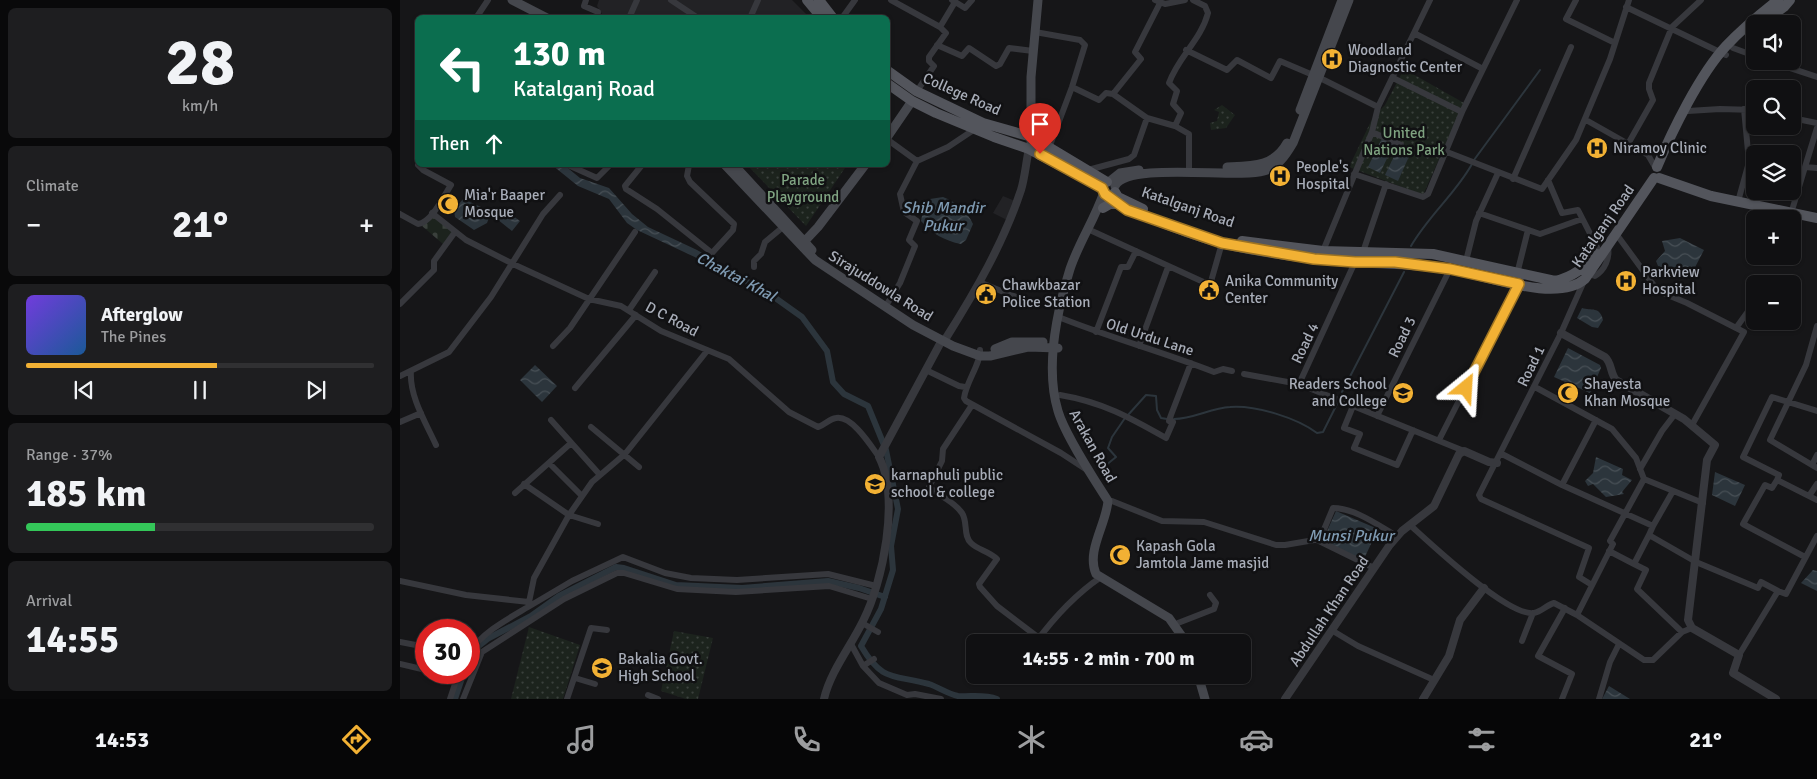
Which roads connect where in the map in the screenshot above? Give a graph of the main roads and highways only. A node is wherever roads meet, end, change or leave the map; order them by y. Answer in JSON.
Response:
{"nodes":[{"id":1,"x":503,"y":0,"type":"edge"},
{"id":2,"x":807,"y":0,"type":"edge"},
{"id":3,"x":819,"y":0,"type":"edge"},
{"id":4,"x":1038,"y":0,"type":"edge"},
{"id":5,"x":1342,"y":0,"type":"edge"},
{"id":6,"x":1349,"y":0,"type":"edge"},
{"id":7,"x":1778,"y":0,"type":"edge"},
{"id":8,"x":1790,"y":0,"type":"edge"},
{"id":9,"x":516,"y":1,"type":"edge"},
{"id":10,"x":532,"y":15,"type":"edge"},
{"id":11,"x":542,"y":15,"type":"edge"},
{"id":12,"x":820,"y":15,"type":"edge"},
{"id":13,"x":831,"y":15,"type":"edge"},
{"id":14,"x":1771,"y":15,"type":"edge"},
{"id":15,"x":1746,"y":35,"type":"edge"},
{"id":16,"x":1727,"y":52,"type":"junction"},
{"id":17,"x":890,"y":73,"type":"edge"},
{"id":18,"x":1316,"y":77,"type":"junction"},
{"id":19,"x":890,"y":85,"type":"edge"},
{"id":20,"x":914,"y":96,"type":"junction"},
{"id":21,"x":890,"y":133,"type":"edge"},
{"id":22,"x":1032,"y":137,"type":"junction"},
{"id":23,"x":1029,"y":149,"type":"junction"},
{"id":24,"x":727,"y":167,"type":"edge"},
{"id":25,"x":736,"y":167,"type":"edge"},
{"id":26,"x":863,"y":167,"type":"edge"},
{"id":27,"x":1657,"y":172,"type":"junction"},
{"id":28,"x":1109,"y":188,"type":"junction"},
{"id":29,"x":1118,"y":204,"type":"junction"},
{"id":30,"x":1103,"y":208,"type":"junction"},
{"id":31,"x":1817,"y":211,"type":"edge"},
{"id":32,"x":1817,"y":218,"type":"edge"},
{"id":33,"x":803,"y":244,"type":"junction"},
{"id":34,"x":1604,"y":249,"type":"junction"},
{"id":35,"x":1520,"y":278,"type":"junction"},
{"id":36,"x":1567,"y":283,"type":"junction"},
{"id":37,"x":944,"y":340,"type":"junction"},
{"id":38,"x":1056,"y":346,"type":"junction"},
{"id":39,"x":1110,"y":501,"type":"junction"},
{"id":40,"x":1182,"y":634,"type":"edge"},
{"id":41,"x":1184,"y":634,"type":"edge"},
{"id":42,"x":1195,"y":684,"type":"edge"},
{"id":43,"x":1199,"y":684,"type":"edge"},
{"id":44,"x":1200,"y":699,"type":"edge"},
{"id":45,"x":1205,"y":699,"type":"edge"}],
"edges":[{"from":1,"to":10,"type":"main road"},
{"from":2,"to":12,"type":"main road"},
{"from":3,"to":13,"type":"main road"},
{"from":4,"to":22,"type":"main road"},
{"from":5,"to":18,"type":"main road"},
{"from":6,"to":18,"type":"main road"},
{"from":7,"to":16,"type":"main road"},
{"from":8,"to":14,"type":"main road"},
{"from":9,"to":11,"type":"main road"},
{"from":15,"to":16,"type":"main road"},
{"from":16,"to":27,"type":"main road"},
{"from":16,"to":27,"type":"main road"},
{"from":17,"to":20,"type":"main road","name":"College Road"},
{"from":18,"to":28,"type":"main road"},
{"from":19,"to":20,"type":"main road","name":"College Road"},
{"from":20,"to":21,"type":"main road"},
{"from":20,"to":22,"type":"main road","name":"College Road"},
{"from":20,"to":23,"type":"main road","name":"College Road"},
{"from":22,"to":23,"type":"main road"},
{"from":22,"to":28,"type":"main road","name":"College Road"},
{"from":23,"to":28,"type":"main road","name":"College Road"},
{"from":24,"to":33,"type":"main road","name":"Sirajuddowla Road"},
{"from":25,"to":33,"type":"main road","name":"Sirajuddowla Road"},
{"from":26,"to":33,"type":"main road"},
{"from":27,"to":31,"type":"main road"},
{"from":27,"to":32,"type":"main road"},
{"from":27,"to":34,"type":"main road","name":"Katalganj Road"},
{"from":27,"to":34,"type":"main road","name":"Katalganj Road"},
{"from":28,"to":29,"type":"main road","name":"Katalganj Road"},
{"from":28,"to":30,"type":"main road","name":"Arakan Road"},
{"from":28,"to":35,"type":"main road","name":"Katalganj Road"},
{"from":28,"to":38,"type":"main road","name":"Arakan Road"},
{"from":29,"to":30,"type":"main road"},
{"from":29,"to":35,"type":"main road","name":"Katalganj Road"},
{"from":30,"to":38,"type":"main road","name":"Arakan Road"},
{"from":33,"to":37,"type":"main road","name":"Sirajuddowla Road"},
{"from":33,"to":37,"type":"main road","name":"Sirajuddowla Road"},
{"from":34,"to":36,"type":"main road","name":"Katalganj Road"},
{"from":34,"to":36,"type":"main road","name":"Katalganj Road"},
{"from":35,"to":36,"type":"main road","name":"Katalganj Road"},
{"from":37,"to":38,"type":"main road","name":"Sirajuddowla Road"},
{"from":38,"to":39,"type":"main road","name":"Arakan Road"},
{"from":38,"to":39,"type":"main road","name":"Arakan Road"},
{"from":39,"to":40,"type":"main road","name":"Arakan Road"},
{"from":39,"to":41,"type":"main road","name":"Arakan Road"},
{"from":42,"to":44,"type":"main road"},
{"from":43,"to":45,"type":"main road"}]}
